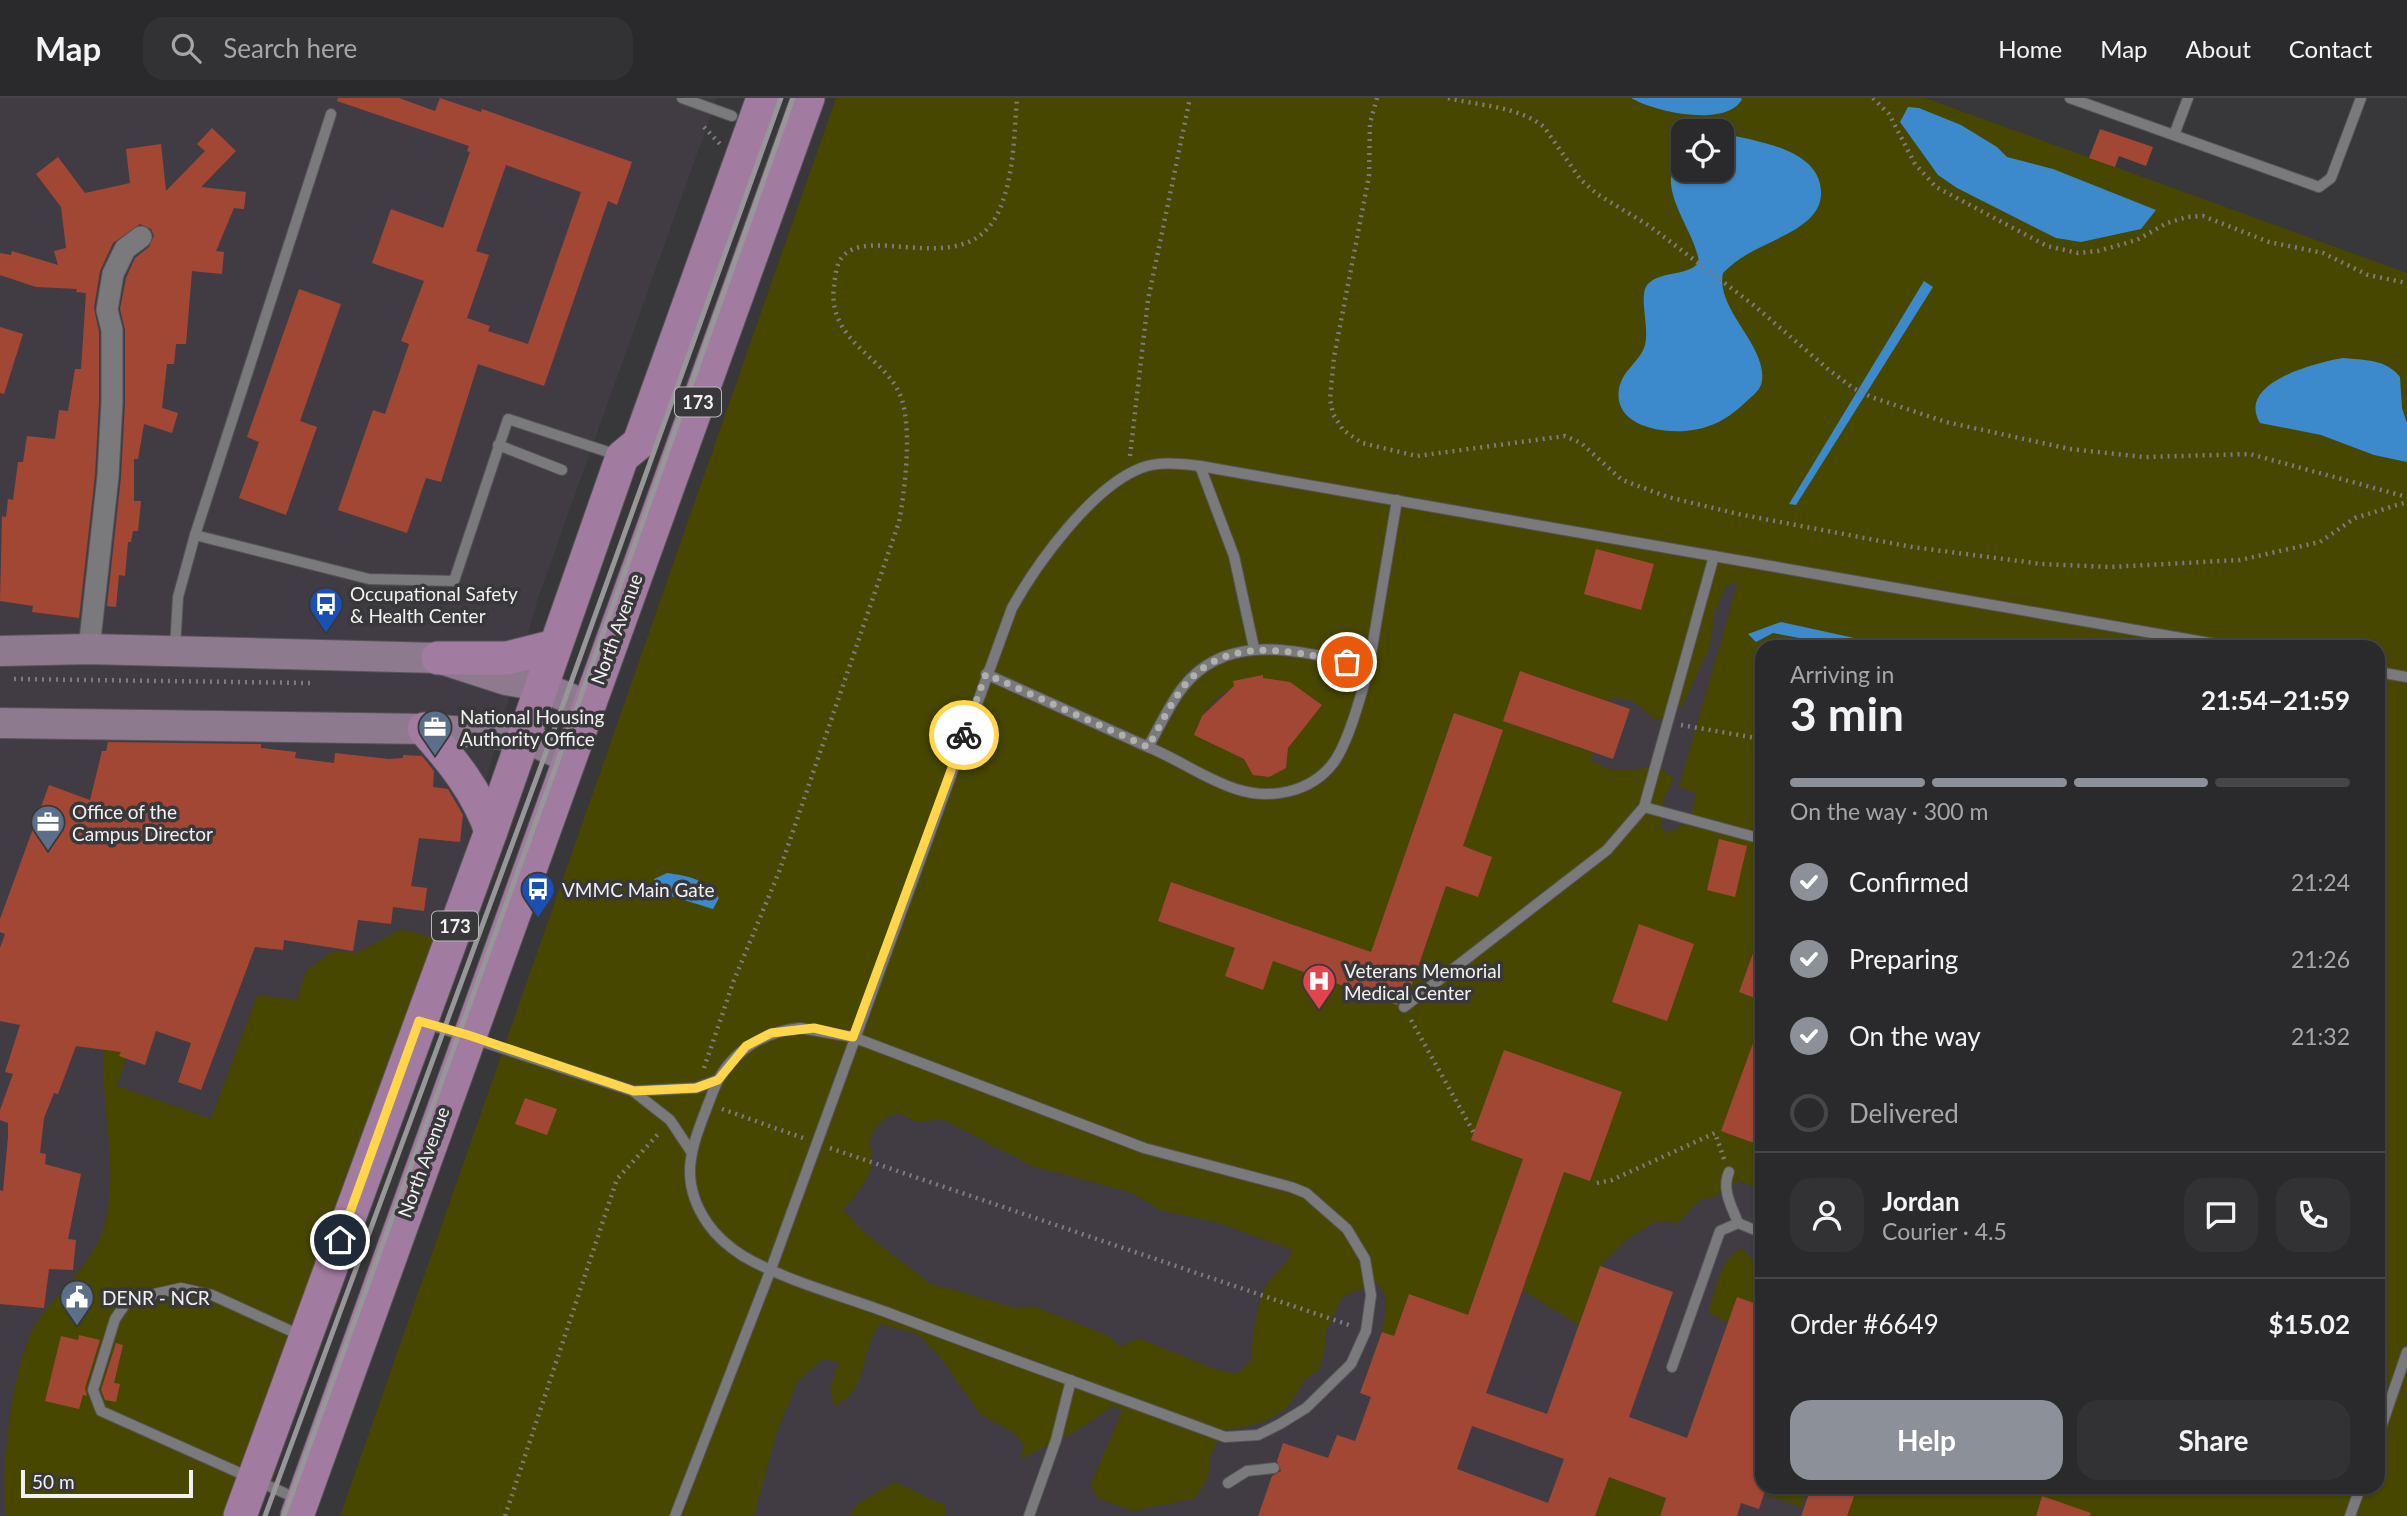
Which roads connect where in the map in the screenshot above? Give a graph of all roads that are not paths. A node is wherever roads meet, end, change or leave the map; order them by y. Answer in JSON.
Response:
{"nodes":[{"id":1,"x":682,"y":98,"type":"edge"},
{"id":2,"x":763,"y":98,"type":"edge"},
{"id":3,"x":808,"y":98,"type":"edge"},
{"id":4,"x":2070,"y":98,"type":"edge"},
{"id":5,"x":2188,"y":98,"type":"edge"},
{"id":6,"x":2361,"y":98,"type":"edge"},
{"id":7,"x":331,"y":114,"type":"dead end"},
{"id":8,"x":727,"y":130,"type":"edge"},
{"id":9,"x":2174,"y":135,"type":"junction"},
{"id":10,"x":141,"y":237,"type":"dead end"},
{"id":11,"x":498,"y":445,"type":"junction"},
{"id":12,"x":622,"y":457,"type":"junction"},
{"id":13,"x":1200,"y":466,"type":"junction"},
{"id":14,"x":562,"y":470,"type":"dead end"},
{"id":15,"x":1398,"y":500,"type":"junction"},
{"id":16,"x":195,"y":536,"type":"junction"},
{"id":17,"x":1714,"y":556,"type":"junction"},
{"id":18,"x":2192,"y":640,"type":"edge"},
{"id":19,"x":555,"y":646,"type":"junction"},
{"id":20,"x":1254,"y":648,"type":"junction"},
{"id":21,"x":89,"y":649,"type":"junction"},
{"id":22,"x":0,"y":651,"type":"edge"},
{"id":23,"x":174,"y":653,"type":"junction"},
{"id":24,"x":438,"y":658,"type":"junction"},
{"id":25,"x":1369,"y":666,"type":"junction"},
{"id":26,"x":2385,"y":673,"type":"edge"},
{"id":27,"x":986,"y":674,"type":"junction"},
{"id":28,"x":2407,"y":677,"type":"edge"},
{"id":29,"x":540,"y":686,"type":"junction"},
{"id":30,"x":588,"y":706,"type":"junction"},
{"id":31,"x":0,"y":723,"type":"edge"},
{"id":32,"x":424,"y":729,"type":"junction"},
{"id":33,"x":522,"y":736,"type":"junction"},
{"id":34,"x":1148,"y":747,"type":"junction"},
{"id":35,"x":569,"y":758,"type":"junction"},
{"id":36,"x":1644,"y":807,"type":"junction"},
{"id":37,"x":491,"y":831,"type":"junction"},
{"id":38,"x":1755,"y":837,"type":"edge"},
{"id":39,"x":1404,"y":1007,"type":"road end"},
{"id":40,"x":419,"y":1021,"type":"junction"},
{"id":41,"x":468,"y":1035,"type":"junction"},
{"id":42,"x":853,"y":1037,"type":"junction"},
{"id":43,"x":718,"y":1080,"type":"junction"},
{"id":44,"x":634,"y":1091,"type":"junction"},
{"id":45,"x":692,"y":1153,"type":"junction"},
{"id":46,"x":1729,"y":1172,"type":"road end"},
{"id":47,"x":1738,"y":1223,"type":"junction"},
{"id":48,"x":1755,"y":1230,"type":"edge"},
{"id":49,"x":771,"y":1269,"type":"junction"},
{"id":50,"x":304,"y":1338,"type":"junction"},
{"id":51,"x":2407,"y":1352,"type":"edge"},
{"id":52,"x":1672,"y":1367,"type":"dead end"},
{"id":53,"x":1071,"y":1380,"type":"junction"},
{"id":54,"x":2385,"y":1416,"type":"edge"},
{"id":55,"x":1274,"y":1468,"type":"dead end"},
{"id":56,"x":252,"y":1481,"type":"junction"},
{"id":57,"x":1228,"y":1483,"type":"dead end"},
{"id":58,"x":2358,"y":1494,"type":"edge"},
{"id":59,"x":300,"y":1508,"type":"edge"},
{"id":60,"x":240,"y":1516,"type":"edge"},
{"id":61,"x":676,"y":1516,"type":"edge"},
{"id":62,"x":1029,"y":1516,"type":"edge"},
{"id":63,"x":2350,"y":1516,"type":"edge"}],
"edges":[{"from":1,"to":8,"type":"lane"},
{"from":2,"to":8,"type":"main road","number":"173"},
{"from":3,"to":30,"type":"main road","name":"North Avenue","number":"173"},
{"from":4,"to":9,"type":"lane"},
{"from":5,"to":9,"type":"lane"},
{"from":6,"to":9,"type":"lane"},
{"from":7,"to":16,"type":"lane"},
{"from":8,"to":12,"type":"main road","number":"173"},
{"from":10,"to":21,"type":"street"},
{"from":11,"to":12,"type":"lane"},
{"from":11,"to":14,"type":"lane"},
{"from":11,"to":16,"type":"lane"},
{"from":12,"to":19,"type":"main road","number":"173"},
{"from":13,"to":15,"type":"lane"},
{"from":13,"to":20,"type":"lane"},
{"from":13,"to":27,"type":"lane"},
{"from":15,"to":17,"type":"lane"},
{"from":15,"to":25,"type":"lane"},
{"from":16,"to":23,"type":"lane"},
{"from":17,"to":18,"type":"lane"},
{"from":17,"to":36,"type":"lane"},
{"from":19,"to":24,"type":"main road"},
{"from":19,"to":29,"type":"main road","number":"173"},
{"from":20,"to":25,"type":"lane"},
{"from":20,"to":34,"type":"lane"},
{"from":21,"to":22,"type":"main road"},
{"from":21,"to":23,"type":"main road"},
{"from":23,"to":24,"type":"main road"},
{"from":24,"to":29,"type":"main road"},
{"from":25,"to":34,"type":"lane"},
{"from":26,"to":28,"type":"lane"},
{"from":27,"to":34,"type":"lane"},
{"from":27,"to":42,"type":"lane"},
{"from":29,"to":30,"type":"main road"},
{"from":29,"to":33,"type":"main road","number":"173"},
{"from":30,"to":35,"type":"main road","name":"North Avenue","number":"173"},
{"from":31,"to":32,"type":"main road"},
{"from":32,"to":33,"type":"main road"},
{"from":32,"to":37,"type":"main road"},
{"from":33,"to":35,"type":"main road"},
{"from":33,"to":37,"type":"main road","number":"173"},
{"from":35,"to":41,"type":"main road","name":"North Avenue","number":"173"},
{"from":36,"to":38,"type":"lane"},
{"from":36,"to":39,"type":"lane"},
{"from":37,"to":40,"type":"main road","number":"173"},
{"from":40,"to":41,"type":"lane"},
{"from":40,"to":50,"type":"main road","number":"173"},
{"from":41,"to":44,"type":"lane"},
{"from":41,"to":59,"type":"main road","name":"North Avenue","number":"173"},
{"from":42,"to":43,"type":"lane"},
{"from":42,"to":49,"type":"lane"},
{"from":42,"to":53,"type":"lane"},
{"from":43,"to":44,"type":"lane"},
{"from":43,"to":45,"type":"lane"},
{"from":44,"to":45,"type":"lane"},
{"from":45,"to":49,"type":"lane"},
{"from":46,"to":47,"type":"lane"},
{"from":47,"to":48,"type":"lane"},
{"from":47,"to":52,"type":"lane"},
{"from":49,"to":53,"type":"lane"},
{"from":49,"to":61,"type":"lane"},
{"from":50,"to":56,"type":"main road","number":"173"},
{"from":50,"to":56,"type":"lane"},
{"from":51,"to":54,"type":"lane"},
{"from":53,"to":62,"type":"lane"},
{"from":55,"to":57,"type":"lane"},
{"from":56,"to":59,"type":"lane"},
{"from":56,"to":60,"type":"main road","number":"173"},
{"from":58,"to":63,"type":"lane"}]}
